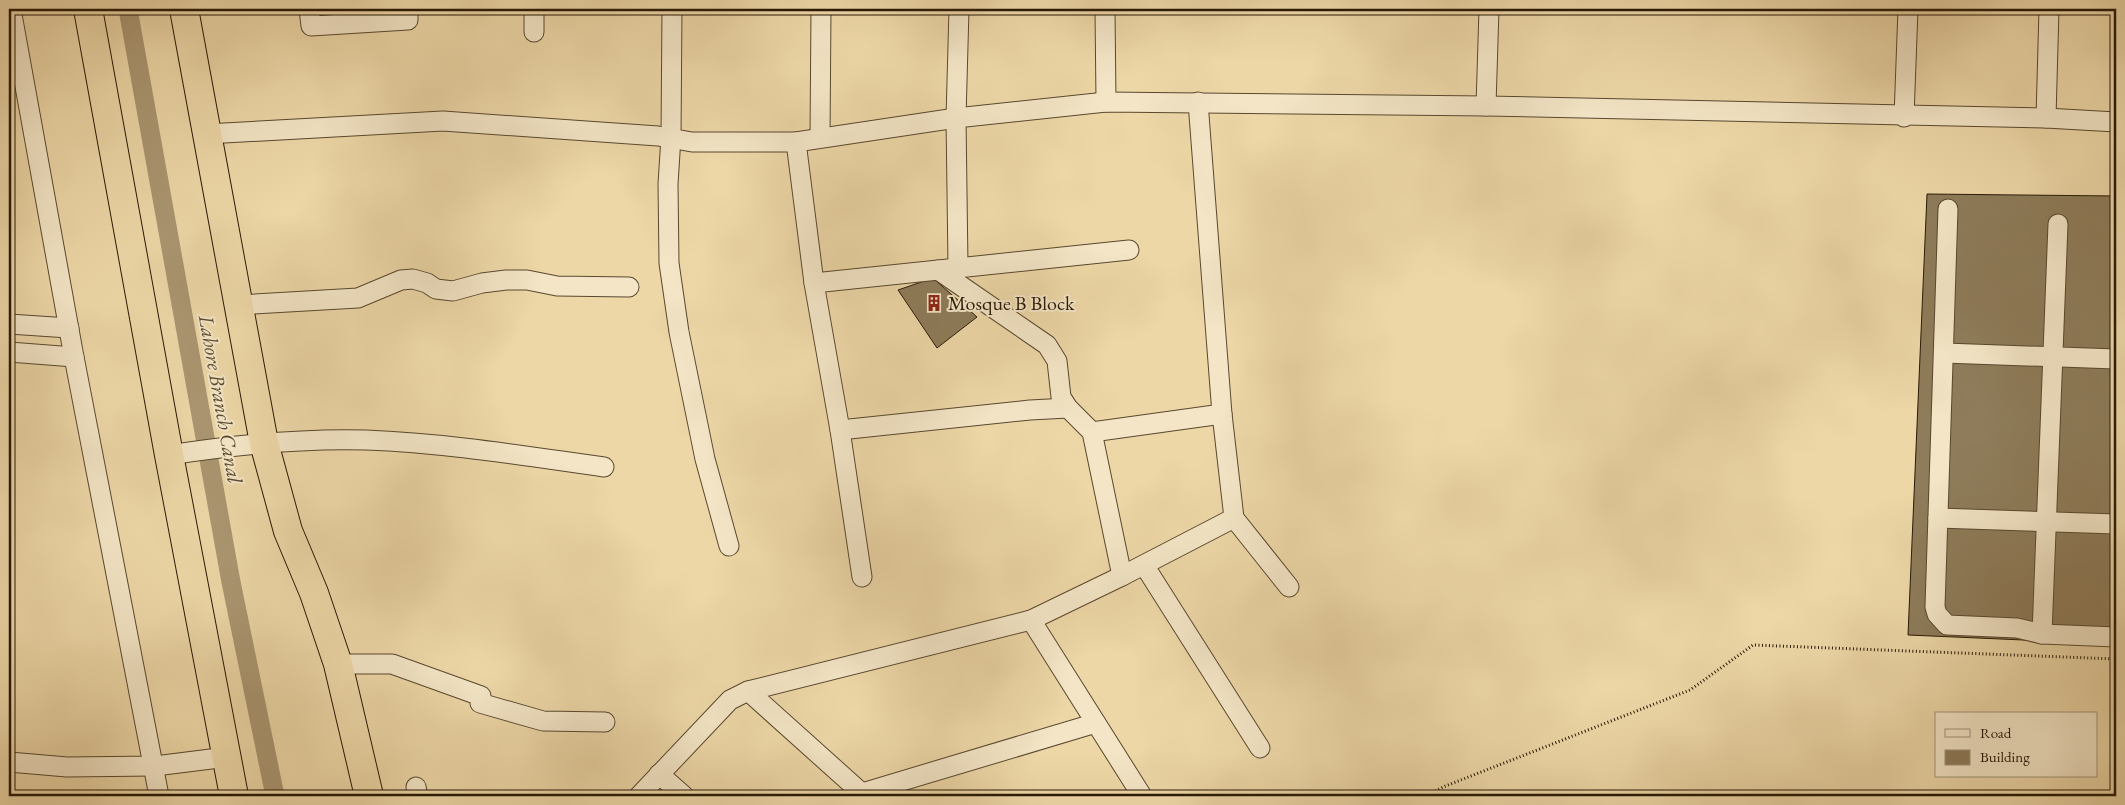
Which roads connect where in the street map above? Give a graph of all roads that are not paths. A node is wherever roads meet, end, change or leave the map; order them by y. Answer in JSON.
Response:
{"nodes":[{"id":1,"x":11,"y":9,"type":"edge"},
{"id":2,"x":88,"y":9,"type":"edge"},
{"id":3,"x":184,"y":9,"type":"edge"},
{"id":4,"x":308,"y":9,"type":"edge"},
{"id":5,"x":408,"y":9,"type":"edge"},
{"id":6,"x":534,"y":9,"type":"edge"},
{"id":7,"x":672,"y":9,"type":"edge"},
{"id":8,"x":821,"y":9,"type":"edge"},
{"id":9,"x":959,"y":9,"type":"edge"},
{"id":10,"x":1105,"y":9,"type":"edge"},
{"id":11,"x":1489,"y":9,"type":"edge"},
{"id":12,"x":1908,"y":9,"type":"edge"},
{"id":13,"x":2048,"y":9,"type":"edge"},
{"id":14,"x":534,"y":32,"type":"dead end"},
{"id":15,"x":1106,"y":102,"type":"junction"},
{"id":16,"x":1198,"y":102,"type":"junction"},
{"id":17,"x":1486,"y":106,"type":"junction"},
{"id":18,"x":1904,"y":117,"type":"junction"},
{"id":19,"x":956,"y":118,"type":"junction"},
{"id":20,"x":2046,"y":118,"type":"junction"},
{"id":21,"x":2116,"y":122,"type":"edge"},
{"id":22,"x":206,"y":134,"type":"junction"},
{"id":23,"x":671,"y":137,"type":"junction"},
{"id":24,"x":820,"y":137,"type":"junction"},
{"id":25,"x":796,"y":142,"type":"junction"},
{"id":26,"x":1948,"y":209,"type":"dead end"},
{"id":27,"x":2058,"y":224,"type":"dead end"},
{"id":28,"x":1129,"y":250,"type":"dead end"},
{"id":29,"x":958,"y":266,"type":"junction"},
{"id":30,"x":938,"y":270,"type":"junction"},
{"id":31,"x":814,"y":283,"type":"junction"},
{"id":32,"x":629,"y":287,"type":"dead end"},
{"id":33,"x":237,"y":305,"type":"junction"},
{"id":34,"x":9,"y":324,"type":"edge"},
{"id":35,"x":69,"y":328,"type":"junction"},
{"id":36,"x":9,"y":352,"type":"edge"},
{"id":37,"x":1944,"y":353,"type":"junction"},
{"id":38,"x":74,"y":357,"type":"junction"},
{"id":39,"x":2053,"y":357,"type":"junction"},
{"id":40,"x":2116,"y":359,"type":"edge"},
{"id":41,"x":1068,"y":408,"type":"junction"},
{"id":42,"x":1222,"y":414,"type":"junction"},
{"id":43,"x":840,"y":430,"type":"junction"},
{"id":44,"x":1092,"y":432,"type":"junction"},
{"id":45,"x":251,"y":445,"type":"junction"},
{"id":46,"x":181,"y":453,"type":"junction"},
{"id":47,"x":604,"y":467,"type":"dead end"},
{"id":48,"x":1234,"y":518,"type":"junction"},
{"id":49,"x":1938,"y":518,"type":"junction"},
{"id":50,"x":2047,"y":522,"type":"junction"},
{"id":51,"x":2116,"y":524,"type":"edge"},
{"id":52,"x":729,"y":546,"type":"dead end"},
{"id":53,"x":1144,"y":565,"type":"junction"},
{"id":54,"x":1122,"y":576,"type":"junction"},
{"id":55,"x":862,"y":577,"type":"dead end"},
{"id":56,"x":1289,"y":587,"type":"dead end"},
{"id":57,"x":1031,"y":620,"type":"junction"},
{"id":58,"x":2042,"y":634,"type":"junction"},
{"id":59,"x":2116,"y":637,"type":"edge"},
{"id":60,"x":338,"y":664,"type":"junction"},
{"id":61,"x":748,"y":691,"type":"junction"},
{"id":62,"x":605,"y":722,"type":"dead end"},
{"id":63,"x":1096,"y":723,"type":"junction"},
{"id":64,"x":1260,"y":748,"type":"dead end"},
{"id":65,"x":226,"y":757,"type":"junction"},
{"id":66,"x":9,"y":762,"type":"edge"},
{"id":67,"x":155,"y":766,"type":"junction"},
{"id":68,"x":659,"y":774,"type":"junction"},
{"id":69,"x":864,"y":795,"type":"edge"},
{"id":70,"x":159,"y":796,"type":"edge"},
{"id":71,"x":234,"y":796,"type":"edge"},
{"id":72,"x":370,"y":796,"type":"edge"},
{"id":73,"x":639,"y":796,"type":"edge"},
{"id":74,"x":684,"y":796,"type":"edge"},
{"id":75,"x":1142,"y":796,"type":"edge"}],
"edges":[{"from":1,"to":35,"type":"street"},
{"from":2,"to":46,"type":"highway"},
{"from":3,"to":22,"type":"highway"},
{"from":4,"to":5,"type":"street"},
{"from":6,"to":14,"type":"street"},
{"from":7,"to":23,"type":"street"},
{"from":8,"to":24,"type":"street"},
{"from":9,"to":19,"type":"street"},
{"from":10,"to":15,"type":"street"},
{"from":11,"to":17,"type":"street"},
{"from":12,"to":18,"type":"street"},
{"from":13,"to":20,"type":"street"},
{"from":15,"to":16,"type":"street"},
{"from":15,"to":19,"type":"street"},
{"from":16,"to":17,"type":"street"},
{"from":16,"to":42,"type":"street"},
{"from":17,"to":18,"type":"street"},
{"from":18,"to":20,"type":"street"},
{"from":19,"to":24,"type":"street"},
{"from":19,"to":29,"type":"street"},
{"from":20,"to":21,"type":"street"},
{"from":22,"to":23,"type":"street"},
{"from":22,"to":33,"type":"highway"},
{"from":23,"to":25,"type":"street"},
{"from":23,"to":52,"type":"street"},
{"from":24,"to":25,"type":"street"},
{"from":25,"to":31,"type":"street"},
{"from":26,"to":37,"type":"street"},
{"from":27,"to":39,"type":"street"},
{"from":28,"to":29,"type":"street"},
{"from":29,"to":30,"type":"street"},
{"from":30,"to":31,"type":"street"},
{"from":30,"to":41,"type":"street"},
{"from":31,"to":43,"type":"street"},
{"from":32,"to":33,"type":"street"},
{"from":33,"to":45,"type":"highway"},
{"from":34,"to":35,"type":"street"},
{"from":35,"to":38,"type":"street"},
{"from":36,"to":38,"type":"street"},
{"from":37,"to":39,"type":"street"},
{"from":37,"to":49,"type":"street"},
{"from":38,"to":67,"type":"street"},
{"from":39,"to":40,"type":"street"},
{"from":39,"to":50,"type":"street"},
{"from":41,"to":43,"type":"street"},
{"from":41,"to":44,"type":"street"},
{"from":42,"to":44,"type":"street"},
{"from":42,"to":48,"type":"street"},
{"from":43,"to":55,"type":"street"},
{"from":44,"to":54,"type":"street"},
{"from":45,"to":46,"type":"street"},
{"from":45,"to":47,"type":"street"},
{"from":45,"to":60,"type":"highway"},
{"from":46,"to":65,"type":"highway"},
{"from":48,"to":53,"type":"street"},
{"from":48,"to":56,"type":"street"},
{"from":49,"to":50,"type":"street"},
{"from":49,"to":58,"type":"street"},
{"from":50,"to":51,"type":"street"},
{"from":50,"to":58,"type":"street"},
{"from":53,"to":54,"type":"street"},
{"from":53,"to":64,"type":"street"},
{"from":54,"to":57,"type":"street"},
{"from":57,"to":61,"type":"street"},
{"from":57,"to":63,"type":"street"},
{"from":58,"to":59,"type":"street"},
{"from":60,"to":62,"type":"street"},
{"from":60,"to":72,"type":"highway"},
{"from":61,"to":68,"type":"street"},
{"from":61,"to":69,"type":"street"},
{"from":63,"to":69,"type":"street"},
{"from":63,"to":75,"type":"street"},
{"from":65,"to":67,"type":"street"},
{"from":65,"to":71,"type":"highway"},
{"from":66,"to":67,"type":"street"},
{"from":67,"to":70,"type":"street"},
{"from":68,"to":73,"type":"street"},
{"from":68,"to":74,"type":"street"}]}
